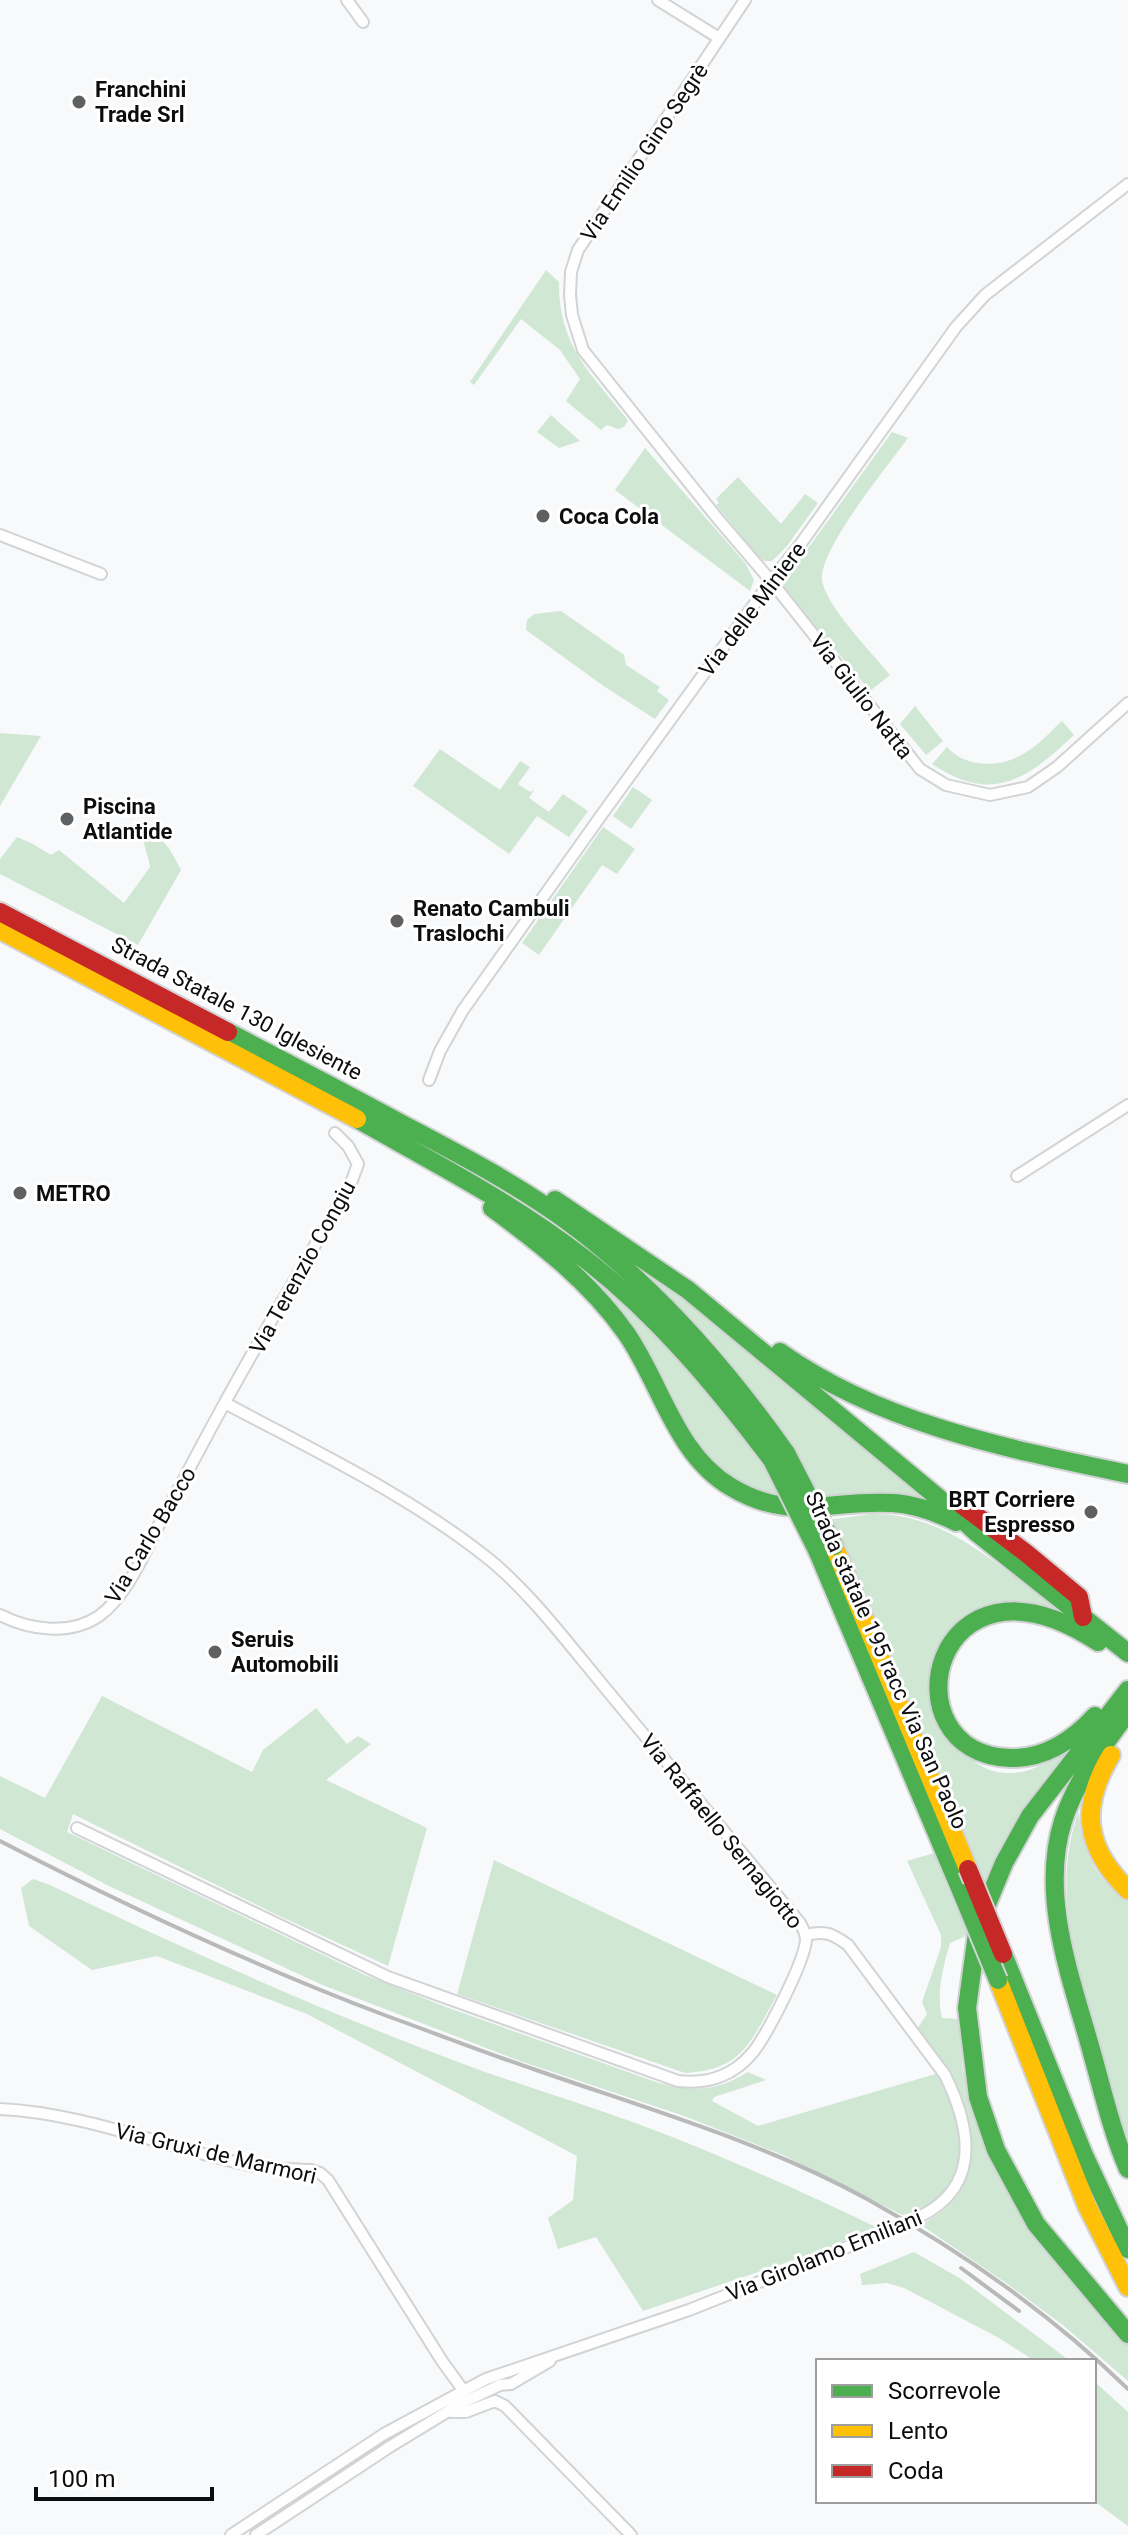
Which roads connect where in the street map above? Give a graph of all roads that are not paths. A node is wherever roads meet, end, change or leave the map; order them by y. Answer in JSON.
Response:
{"nodes":[{"id":1,"x":347,"y":0,"type":"edge"},
{"id":2,"x":658,"y":0,"type":"edge"},
{"id":3,"x":745,"y":0,"type":"edge"},
{"id":4,"x":363,"y":22,"type":"dead end"},
{"id":5,"x":719,"y":38,"type":"junction"},
{"id":6,"x":1128,"y":184,"type":"edge"},
{"id":7,"x":0,"y":535,"type":"edge"},
{"id":8,"x":101,"y":574,"type":"dead end"},
{"id":9,"x":771,"y":581,"type":"junction"},
{"id":10,"x":1128,"y":703,"type":"edge"},
{"id":11,"x":0,"y":912,"type":"edge"},
{"id":12,"x":0,"y":930,"type":"edge"},
{"id":13,"x":429,"y":1080,"type":"dead end"},
{"id":14,"x":1128,"y":1105,"type":"edge"},
{"id":15,"x":335,"y":1133,"type":"dead end"},
{"id":16,"x":450,"y":1149,"type":"junction"},
{"id":17,"x":445,"y":1168,"type":"junction"},
{"id":18,"x":1017,"y":1176,"type":"dead end"},
{"id":19,"x":635,"y":1252,"type":"junction"},
{"id":20,"x":225,"y":1403,"type":"junction"},
{"id":21,"x":779,"y":1457,"type":"junction"},
{"id":22,"x":1128,"y":1474,"type":"edge"},
{"id":23,"x":944,"y":1502,"type":"junction"},
{"id":24,"x":977,"y":1533,"type":"junction"},
{"id":25,"x":826,"y":1548,"type":"junction"},
{"id":26,"x":0,"y":1615,"type":"edge"},
{"id":27,"x":1083,"y":1617,"type":"junction"},
{"id":28,"x":1108,"y":1643,"type":"junction"},
{"id":29,"x":1128,"y":1655,"type":"edge"},
{"id":30,"x":1125,"y":1701,"type":"edge"},
{"id":31,"x":1128,"y":1730,"type":"edge"},
{"id":32,"x":1086,"y":1757,"type":"junction"},
{"id":33,"x":77,"y":1828,"type":"dead end"},
{"id":34,"x":1128,"y":1890,"type":"edge"},
{"id":35,"x":806,"y":1935,"type":"junction"},
{"id":36,"x":0,"y":2109,"type":"edge"},
{"id":37,"x":1128,"y":2169,"type":"edge"},
{"id":38,"x":1128,"y":2249,"type":"edge"},
{"id":39,"x":1128,"y":2287,"type":"edge"},
{"id":40,"x":1128,"y":2334,"type":"edge"},
{"id":41,"x":558,"y":2355,"type":"junction"},
{"id":42,"x":507,"y":2371,"type":"junction"},
{"id":43,"x":511,"y":2384,"type":"junction"},
{"id":44,"x":463,"y":2390,"type":"junction"},
{"id":45,"x":505,"y":2406,"type":"junction"},
{"id":46,"x":450,"y":2412,"type":"junction"},
{"id":47,"x":261,"y":2533,"type":"edge"},
{"id":48,"x":231,"y":2535,"type":"edge"},
{"id":49,"x":631,"y":2535,"type":"edge"}],
"edges":[{"from":1,"to":4,"type":"street"},
{"from":2,"to":5,"type":"street"},
{"from":3,"to":5,"type":"street","name":"Via Emilio Gino Segrè"},
{"from":5,"to":9,"type":"street","name":"Via Emilio Gino Segrè"},
{"from":6,"to":9,"type":"street","name":"Via delle Miniere"},
{"from":7,"to":8,"type":"street"},
{"from":9,"to":10,"type":"street","name":"Via Giulio Natta"},
{"from":9,"to":13,"type":"street","name":"Via delle Miniere"},
{"from":11,"to":16,"type":"highway","name":"Strada Statale 130 Iglesiente"},
{"from":12,"to":17,"type":"highway","name":"Strada Statale 130 Iglesiente"},
{"from":14,"to":18,"type":"street"},
{"from":15,"to":20,"type":"street","name":"Via Terenzio Congiu"},
{"from":16,"to":19,"type":"highway"},
{"from":16,"to":21,"type":"highway","name":"Strada statale 195 racc Via San Paolo"},
{"from":17,"to":21,"type":"highway","name":"Strada statale 195 racc Via San Paolo"},
{"from":17,"to":24,"type":"highway"},
{"from":19,"to":22,"type":"highway"},
{"from":19,"to":23,"type":"highway"},
{"from":20,"to":26,"type":"street","name":"Via Carlo Bacco"},
{"from":20,"to":35,"type":"street","name":"Via Raffaello Sernagiotto"},
{"from":21,"to":25,"type":"highway","name":"Strada statale 195 racc Via San Paolo","bridge":true},
{"from":23,"to":24,"type":"highway"},
{"from":23,"to":27,"type":"highway"},
{"from":24,"to":27,"type":"highway"},
{"from":25,"to":38,"type":"highway","name":"Strada statale 195 racc Via San Paolo","bridge":true},
{"from":25,"to":39,"type":"highway","name":"Strada statale 195 racc Via San Paolo","bridge":true},
{"from":27,"to":28,"type":"highway"},
{"from":28,"to":29,"type":"highway"},
{"from":28,"to":30,"type":"highway"},
{"from":30,"to":32,"type":"highway"},
{"from":31,"to":34,"type":"highway"},
{"from":32,"to":37,"type":"highway"},
{"from":32,"to":40,"type":"highway"},
{"from":33,"to":35,"type":"street","name":"Via Raffaello Sernagiotto"},
{"from":35,"to":41,"type":"street","name":"Via Girolamo Emiliani","bridge":true},
{"from":36,"to":44,"type":"street","name":"Via Gruxi de Marmori"},
{"from":41,"to":42,"type":"street","name":"Via Girolamo Emiliani"},
{"from":41,"to":43,"type":"street","name":"Via Girolamo Emiliani"},
{"from":42,"to":43,"type":"street"},
{"from":42,"to":44,"type":"street","name":"Via Girolamo Emiliani"},
{"from":43,"to":45,"type":"street"},
{"from":43,"to":46,"type":"street","name":"Via Girolamo Emiliani"},
{"from":44,"to":48,"type":"street","name":"Via Girolamo Emiliani"},
{"from":45,"to":46,"type":"street"},
{"from":45,"to":49,"type":"street"},
{"from":46,"to":47,"type":"street","name":"Via Girolamo Emiliani"}]}
